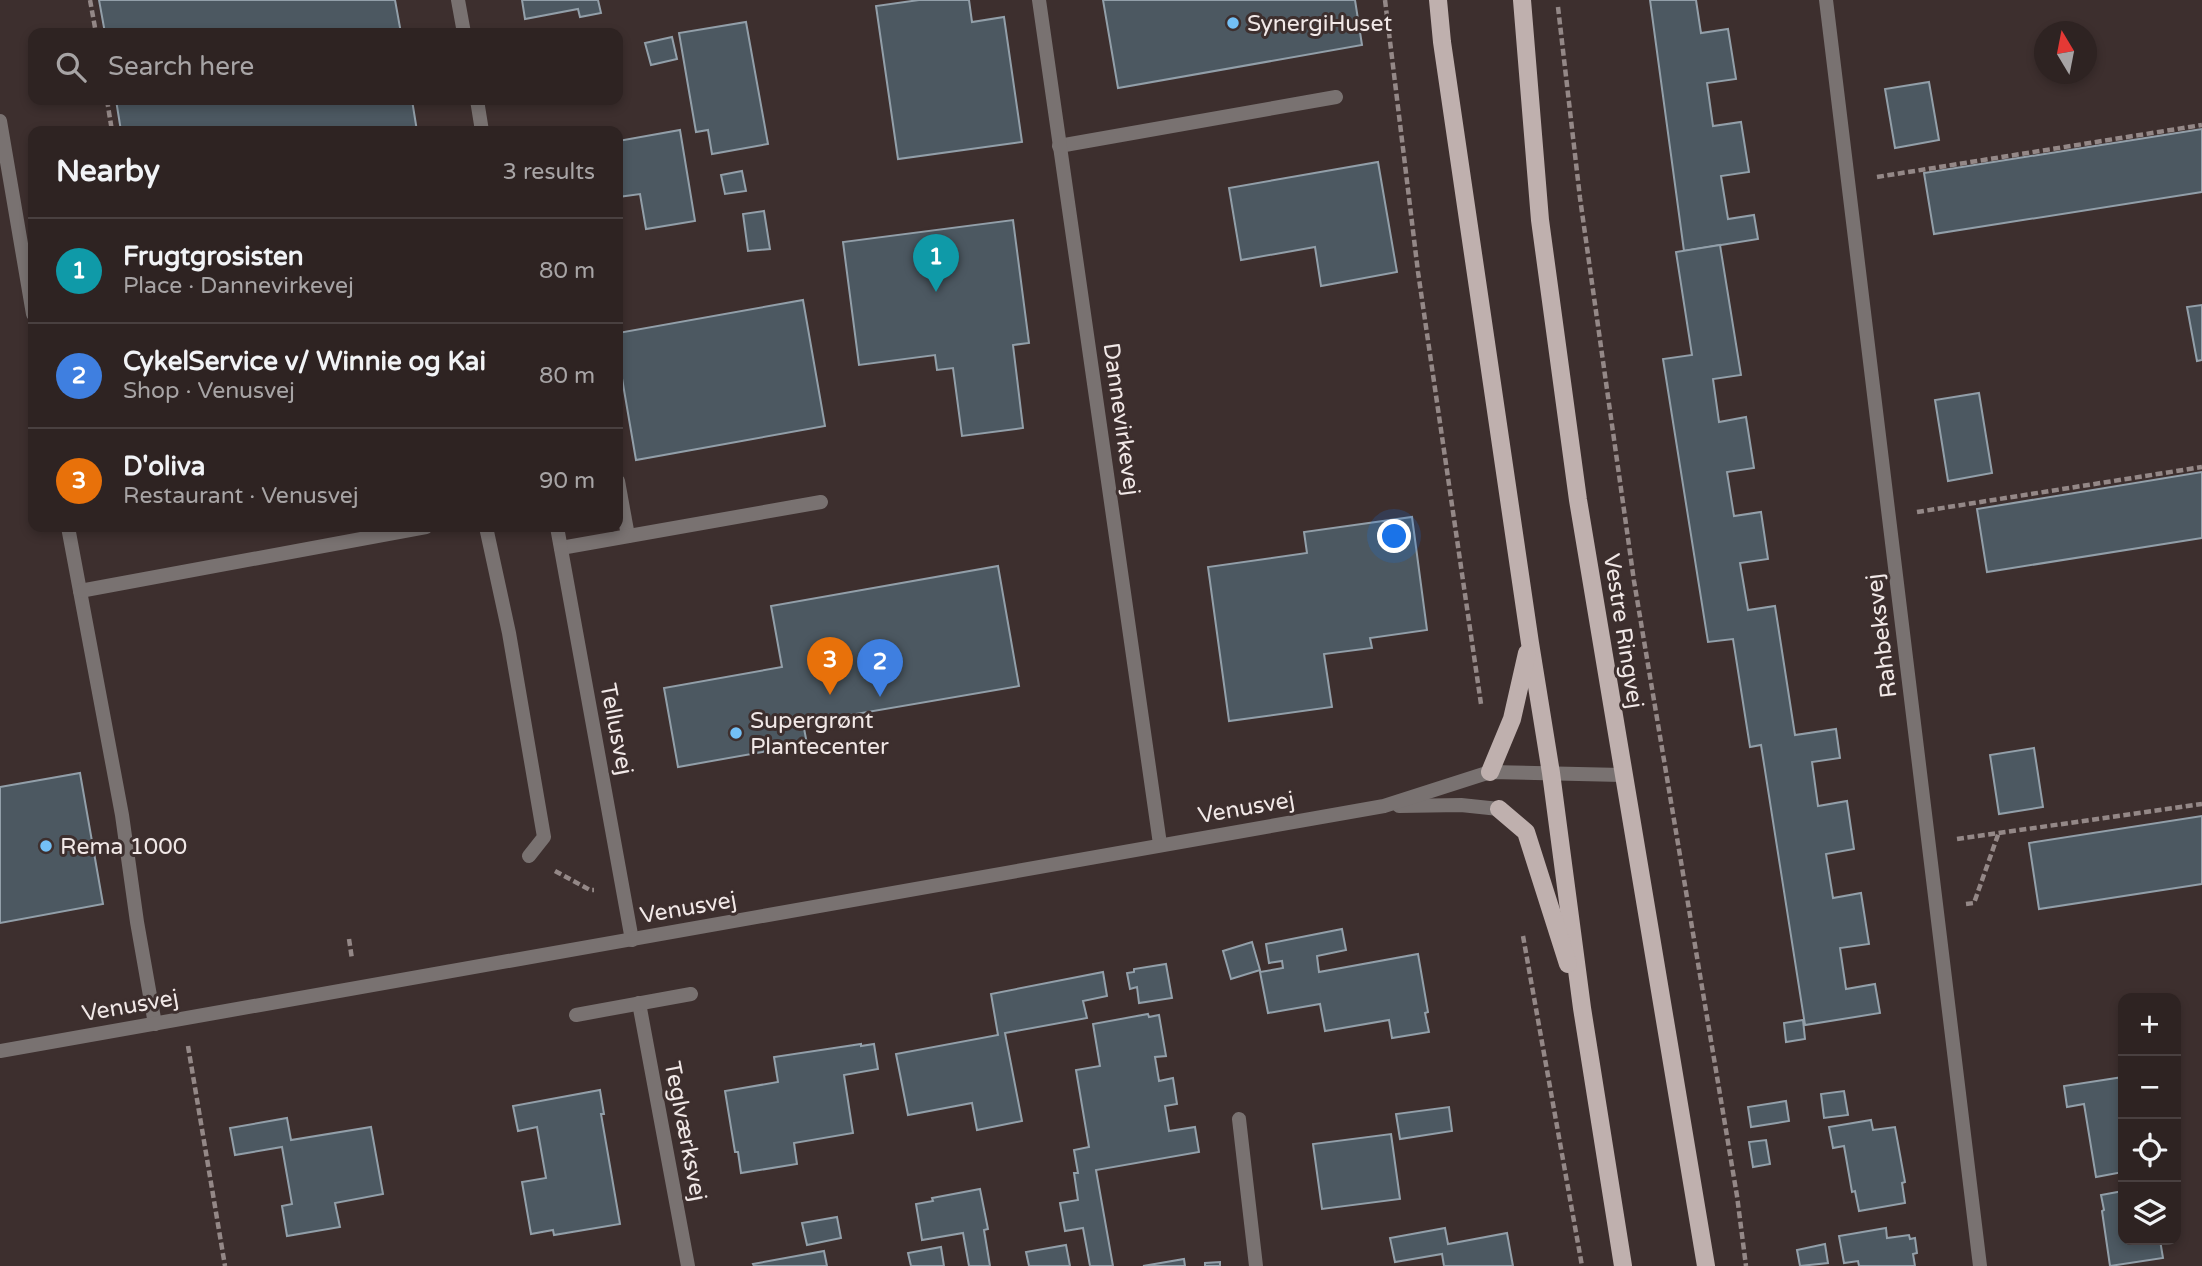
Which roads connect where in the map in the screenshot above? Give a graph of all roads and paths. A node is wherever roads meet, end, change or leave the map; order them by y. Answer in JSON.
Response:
{"nodes":[{"id":1,"x":90,"y":0,"type":"edge"},
{"id":2,"x":458,"y":0,"type":"edge"},
{"id":3,"x":1039,"y":0,"type":"edge"},
{"id":4,"x":1385,"y":0,"type":"edge"},
{"id":5,"x":1438,"y":0,"type":"edge"},
{"id":6,"x":1511,"y":0,"type":"edge"},
{"id":7,"x":1522,"y":0,"type":"edge"},
{"id":8,"x":1557,"y":0,"type":"edge"},
{"id":9,"x":1826,"y":0,"type":"edge"},
{"id":10,"x":95,"y":28,"type":"edge"},
{"id":11,"x":463,"y":28,"type":"edge"},
{"id":12,"x":1336,"y":97,"type":"dead end"},
{"id":13,"x":108,"y":105,"type":"edge"},
{"id":14,"x":478,"y":105,"type":"edge"},
{"id":15,"x":0,"y":121,"type":"edge"},
{"id":16,"x":2202,"y":125,"type":"edge"},
{"id":17,"x":111,"y":126,"type":"edge"},
{"id":18,"x":481,"y":126,"type":"edge"},
{"id":19,"x":1059,"y":146,"type":"junction"},
{"id":20,"x":1848,"y":182,"type":"junction"},
{"id":21,"x":1540,"y":220,"type":"junction"},
{"id":22,"x":28,"y":285,"type":"edge"},
{"id":23,"x":2202,"y":467,"type":"edge"},
{"id":24,"x":821,"y":502,"type":"dead end"},
{"id":25,"x":623,"y":508,"type":"edge"},
{"id":26,"x":1889,"y":516,"type":"junction"},
{"id":27,"x":69,"y":532,"type":"edge"},
{"id":28,"x":399,"y":532,"type":"edge"},
{"id":29,"x":487,"y":532,"type":"edge"},
{"id":30,"x":557,"y":532,"type":"edge"},
{"id":31,"x":628,"y":536,"type":"junction"},
{"id":32,"x":561,"y":548,"type":"junction"},
{"id":33,"x":80,"y":591,"type":"junction"},
{"id":34,"x":1530,"y":643,"type":"junction"},
{"id":35,"x":1481,"y":704,"type":"dead end"},
{"id":36,"x":1490,"y":772,"type":"junction"},
{"id":37,"x":1551,"y":773,"type":"junction"},
{"id":38,"x":1622,"y":775,"type":"junction"},
{"id":39,"x":2202,"y":803,"type":"edge"},
{"id":40,"x":1384,"y":806,"type":"junction"},
{"id":41,"x":1499,"y":809,"type":"joint"},
{"id":42,"x":1999,"y":832,"type":"junction"},
{"id":43,"x":1929,"y":843,"type":"junction"},
{"id":44,"x":1160,"y":844,"type":"junction"},
{"id":45,"x":529,"y":856,"type":"joint"},
{"id":46,"x":623,"y":886,"type":"junction"},
{"id":47,"x":1937,"y":908,"type":"junction"},
{"id":48,"x":1520,"y":923,"type":"dead end"},
{"id":49,"x":632,"y":940,"type":"junction"},
{"id":50,"x":691,"y":994,"type":"dead end"},
{"id":51,"x":639,"y":1003,"type":"junction"},
{"id":52,"x":1582,"y":1008,"type":"junction"},
{"id":53,"x":576,"y":1015,"type":"dead end"},
{"id":54,"x":183,"y":1018,"type":"junction"},
{"id":55,"x":155,"y":1024,"type":"junction"},
{"id":56,"x":0,"y":1051,"type":"edge"},
{"id":57,"x":1239,"y":1119,"type":"dead end"},
{"id":58,"x":225,"y":1266,"type":"edge"},
{"id":59,"x":688,"y":1266,"type":"edge"},
{"id":60,"x":1256,"y":1266,"type":"edge"},
{"id":61,"x":1582,"y":1266,"type":"edge"},
{"id":62,"x":1623,"y":1266,"type":"edge"},
{"id":63,"x":1706,"y":1266,"type":"edge"},
{"id":64,"x":1746,"y":1266,"type":"edge"},
{"id":65,"x":1980,"y":1266,"type":"edge"}],
"edges":[{"from":1,"to":10,"type":"path"},
{"from":2,"to":11,"type":"street"},
{"from":3,"to":19,"type":"street","name":"Dannevirkevej"},
{"from":4,"to":35,"type":"path"},
{"from":5,"to":34,"type":"main road"},
{"from":6,"to":21,"type":"main road"},
{"from":7,"to":21,"type":"main road","name":"Vestre Ringvej"},
{"from":8,"to":64,"type":"path"},
{"from":9,"to":20,"type":"street","name":"Rahbeksvej"},
{"from":12,"to":19,"type":"street"},
{"from":13,"to":17,"type":"path"},
{"from":14,"to":18,"type":"street"},
{"from":15,"to":22,"type":"street"},
{"from":16,"to":20,"type":"path"},
{"from":19,"to":44,"type":"street","name":"Dannevirkevej"},
{"from":20,"to":26,"type":"street","name":"Rahbeksvej"},
{"from":21,"to":38,"type":"main road","name":"Vestre Ringvej"},
{"from":23,"to":26,"type":"path"},
{"from":24,"to":31,"type":"street"},
{"from":25,"to":31,"type":"street"},
{"from":26,"to":43,"type":"street","name":"Rahbeksvej"},
{"from":27,"to":33,"type":"street"},
{"from":28,"to":33,"type":"street"},
{"from":29,"to":45,"type":"street"},
{"from":30,"to":32,"type":"street","name":"Tellusvej"},
{"from":31,"to":32,"type":"street"},
{"from":32,"to":46,"type":"street","name":"Tellusvej"},
{"from":33,"to":55,"type":"street"},
{"from":34,"to":36,"type":"main road"},
{"from":34,"to":37,"type":"main road"},
{"from":36,"to":37,"type":"street","name":"Venusvej"},
{"from":36,"to":40,"type":"street","name":"Venusvej"},
{"from":37,"to":38,"type":"street","name":"Venusvej"},
{"from":37,"to":52,"type":"main road"},
{"from":38,"to":63,"type":"main road","name":"Vestre Ringvej"},
{"from":39,"to":42,"type":"path"},
{"from":40,"to":41,"type":"street","name":"Venusvej"},
{"from":40,"to":44,"type":"street","name":"Venusvej"},
{"from":41,"to":52,"type":"main road"},
{"from":42,"to":43,"type":"path"},
{"from":42,"to":47,"type":"path"},
{"from":43,"to":47,"type":"street","name":"Rahbeksvej"},
{"from":44,"to":49,"type":"street","name":"Venusvej"},
{"from":45,"to":46,"type":"path"},
{"from":46,"to":49,"type":"street","name":"Tellusvej"},
{"from":47,"to":65,"type":"street","name":"Rahbeksvej"},
{"from":48,"to":61,"type":"path"},
{"from":49,"to":54,"type":"street","name":"Venusvej"},
{"from":50,"to":51,"type":"street"},
{"from":51,"to":53,"type":"street"},
{"from":51,"to":59,"type":"street","name":"Teglværksvej"},
{"from":52,"to":62,"type":"main road"},
{"from":54,"to":55,"type":"street","name":"Venusvej"},
{"from":54,"to":58,"type":"path"},
{"from":55,"to":56,"type":"street","name":"Venusvej"},
{"from":57,"to":60,"type":"street"}]}
